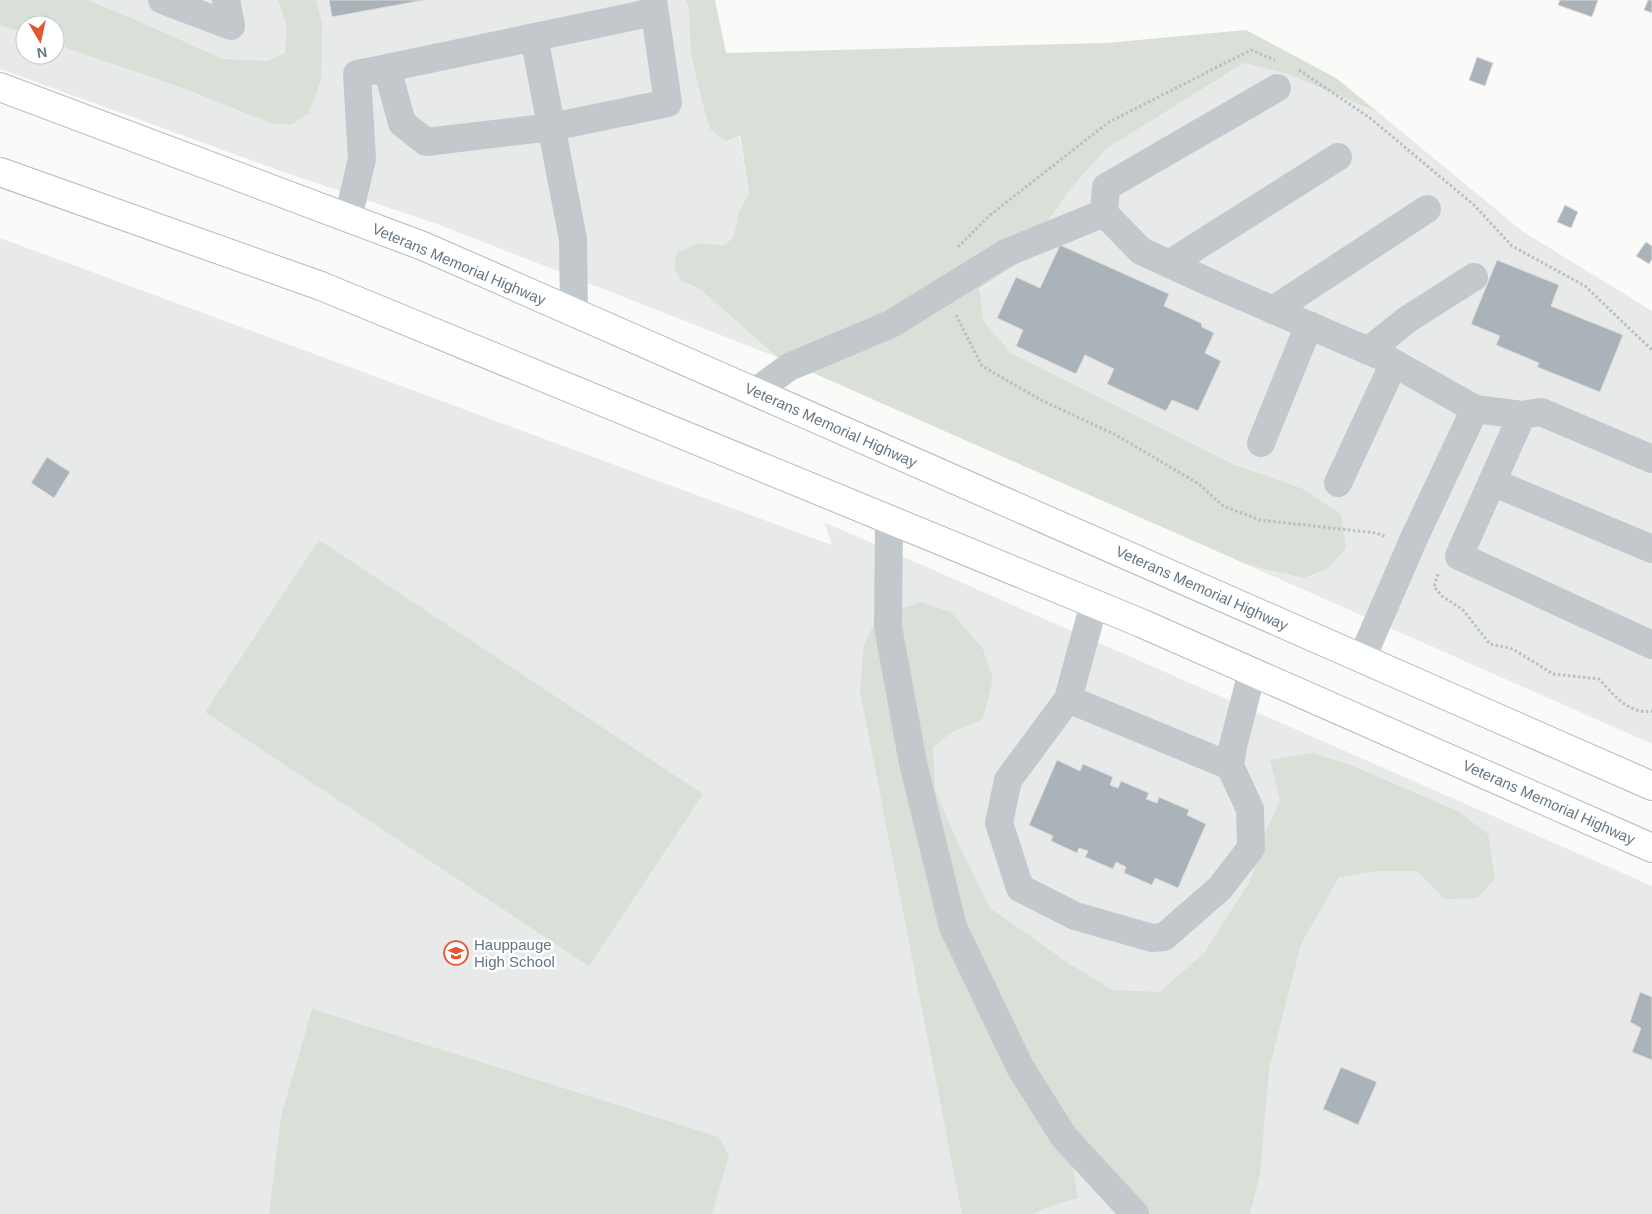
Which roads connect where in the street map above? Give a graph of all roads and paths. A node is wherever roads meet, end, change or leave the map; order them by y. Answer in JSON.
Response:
{"nodes":[{"id":1,"x":162,"y":0,"type":"edge"},
{"id":2,"x":226,"y":0,"type":"edge"},
{"id":3,"x":654,"y":6,"type":"edge"},
{"id":4,"x":534,"y":37,"type":"junction"},
{"id":5,"x":387,"y":68,"type":"junction"},
{"id":6,"x":0,"y":87,"type":"edge"},
{"id":7,"x":1277,"y":88,"type":"dead end"},
{"id":8,"x":552,"y":127,"type":"junction"},
{"id":9,"x":1338,"y":157,"type":"dead end"},
{"id":10,"x":0,"y":172,"type":"edge"},
{"id":11,"x":1427,"y":209,"type":"dead end"},
{"id":12,"x":1104,"y":213,"type":"junction"},
{"id":13,"x":348,"y":218,"type":"junction"},
{"id":14,"x":1169,"y":264,"type":"junction"},
{"id":15,"x":1474,"y":277,"type":"dead end"},
{"id":16,"x":1273,"y":310,"type":"junction"},
{"id":17,"x":574,"y":313,"type":"junction"},
{"id":18,"x":956,"y":314,"type":"dead end"},
{"id":19,"x":1309,"y":326,"type":"junction"},
{"id":20,"x":1368,"y":351,"type":"junction"},
{"id":21,"x":1394,"y":363,"type":"junction"},
{"id":22,"x":756,"y":392,"type":"junction"},
{"id":23,"x":1475,"y":409,"type":"junction"},
{"id":24,"x":1522,"y":415,"type":"junction"},
{"id":25,"x":1262,"y":443,"type":"dead end"},
{"id":26,"x":1652,"y":459,"type":"edge"},
{"id":27,"x":1492,"y":482,"type":"junction"},
{"id":28,"x":1338,"y":483,"type":"dead end"},
{"id":29,"x":889,"y":520,"type":"junction"},
{"id":30,"x":1376,"y":533,"type":"dead end"},
{"id":31,"x":1652,"y":550,"type":"edge"},
{"id":32,"x":1440,"y":568,"type":"dead end"},
{"id":33,"x":1094,"y":604,"type":"junction"},
{"id":34,"x":1652,"y":645,"type":"edge"},
{"id":35,"x":1362,"y":658,"type":"junction"},
{"id":36,"x":1252,"y":672,"type":"junction"},
{"id":37,"x":1068,"y":699,"type":"junction"},
{"id":38,"x":1652,"y":711,"type":"edge"},
{"id":39,"x":1230,"y":766,"type":"junction"},
{"id":40,"x":1652,"y":786,"type":"edge"},
{"id":41,"x":1652,"y":848,"type":"edge"},
{"id":42,"x":1135,"y":1214,"type":"edge"}],
"edges":[{"from":1,"to":2,"type":"lane"},
{"from":3,"to":4,"type":"lane"},
{"from":3,"to":8,"type":"lane"},
{"from":4,"to":5,"type":"lane"},
{"from":4,"to":8,"type":"lane"},
{"from":5,"to":8,"type":"lane"},
{"from":5,"to":13,"type":"lane"},
{"from":6,"to":13,"type":"highway","name":"Veterans Memorial Highway"},
{"from":7,"to":12,"type":"lane"},
{"from":8,"to":17,"type":"lane"},
{"from":9,"to":14,"type":"lane"},
{"from":10,"to":29,"type":"highway","name":"Veterans Memorial Highway"},
{"from":11,"to":16,"type":"lane"},
{"from":12,"to":14,"type":"lane"},
{"from":12,"to":22,"type":"lane"},
{"from":13,"to":17,"type":"highway","name":"Veterans Memorial Highway"},
{"from":14,"to":16,"type":"lane"},
{"from":15,"to":20,"type":"lane"},
{"from":16,"to":19,"type":"lane"},
{"from":17,"to":22,"type":"highway","name":"Veterans Memorial Highway"},
{"from":18,"to":30,"type":"path"},
{"from":19,"to":20,"type":"lane"},
{"from":19,"to":25,"type":"lane"},
{"from":20,"to":21,"type":"lane"},
{"from":21,"to":23,"type":"lane"},
{"from":21,"to":28,"type":"lane"},
{"from":22,"to":35,"type":"highway","name":"Veterans Memorial Highway"},
{"from":23,"to":24,"type":"lane"},
{"from":23,"to":35,"type":"lane"},
{"from":24,"to":26,"type":"lane"},
{"from":24,"to":27,"type":"lane"},
{"from":27,"to":31,"type":"lane"},
{"from":27,"to":34,"type":"lane"},
{"from":29,"to":33,"type":"highway","name":"Veterans Memorial Highway"},
{"from":29,"to":42,"type":"lane"},
{"from":32,"to":38,"type":"path"},
{"from":33,"to":36,"type":"highway","name":"Veterans Memorial Highway"},
{"from":33,"to":37,"type":"lane"},
{"from":35,"to":40,"type":"highway","name":"Veterans Memorial Highway"},
{"from":36,"to":39,"type":"lane"},
{"from":36,"to":41,"type":"highway","name":"Veterans Memorial Highway"},
{"from":37,"to":39,"type":"lane"},
{"from":37,"to":39,"type":"lane"}]}
